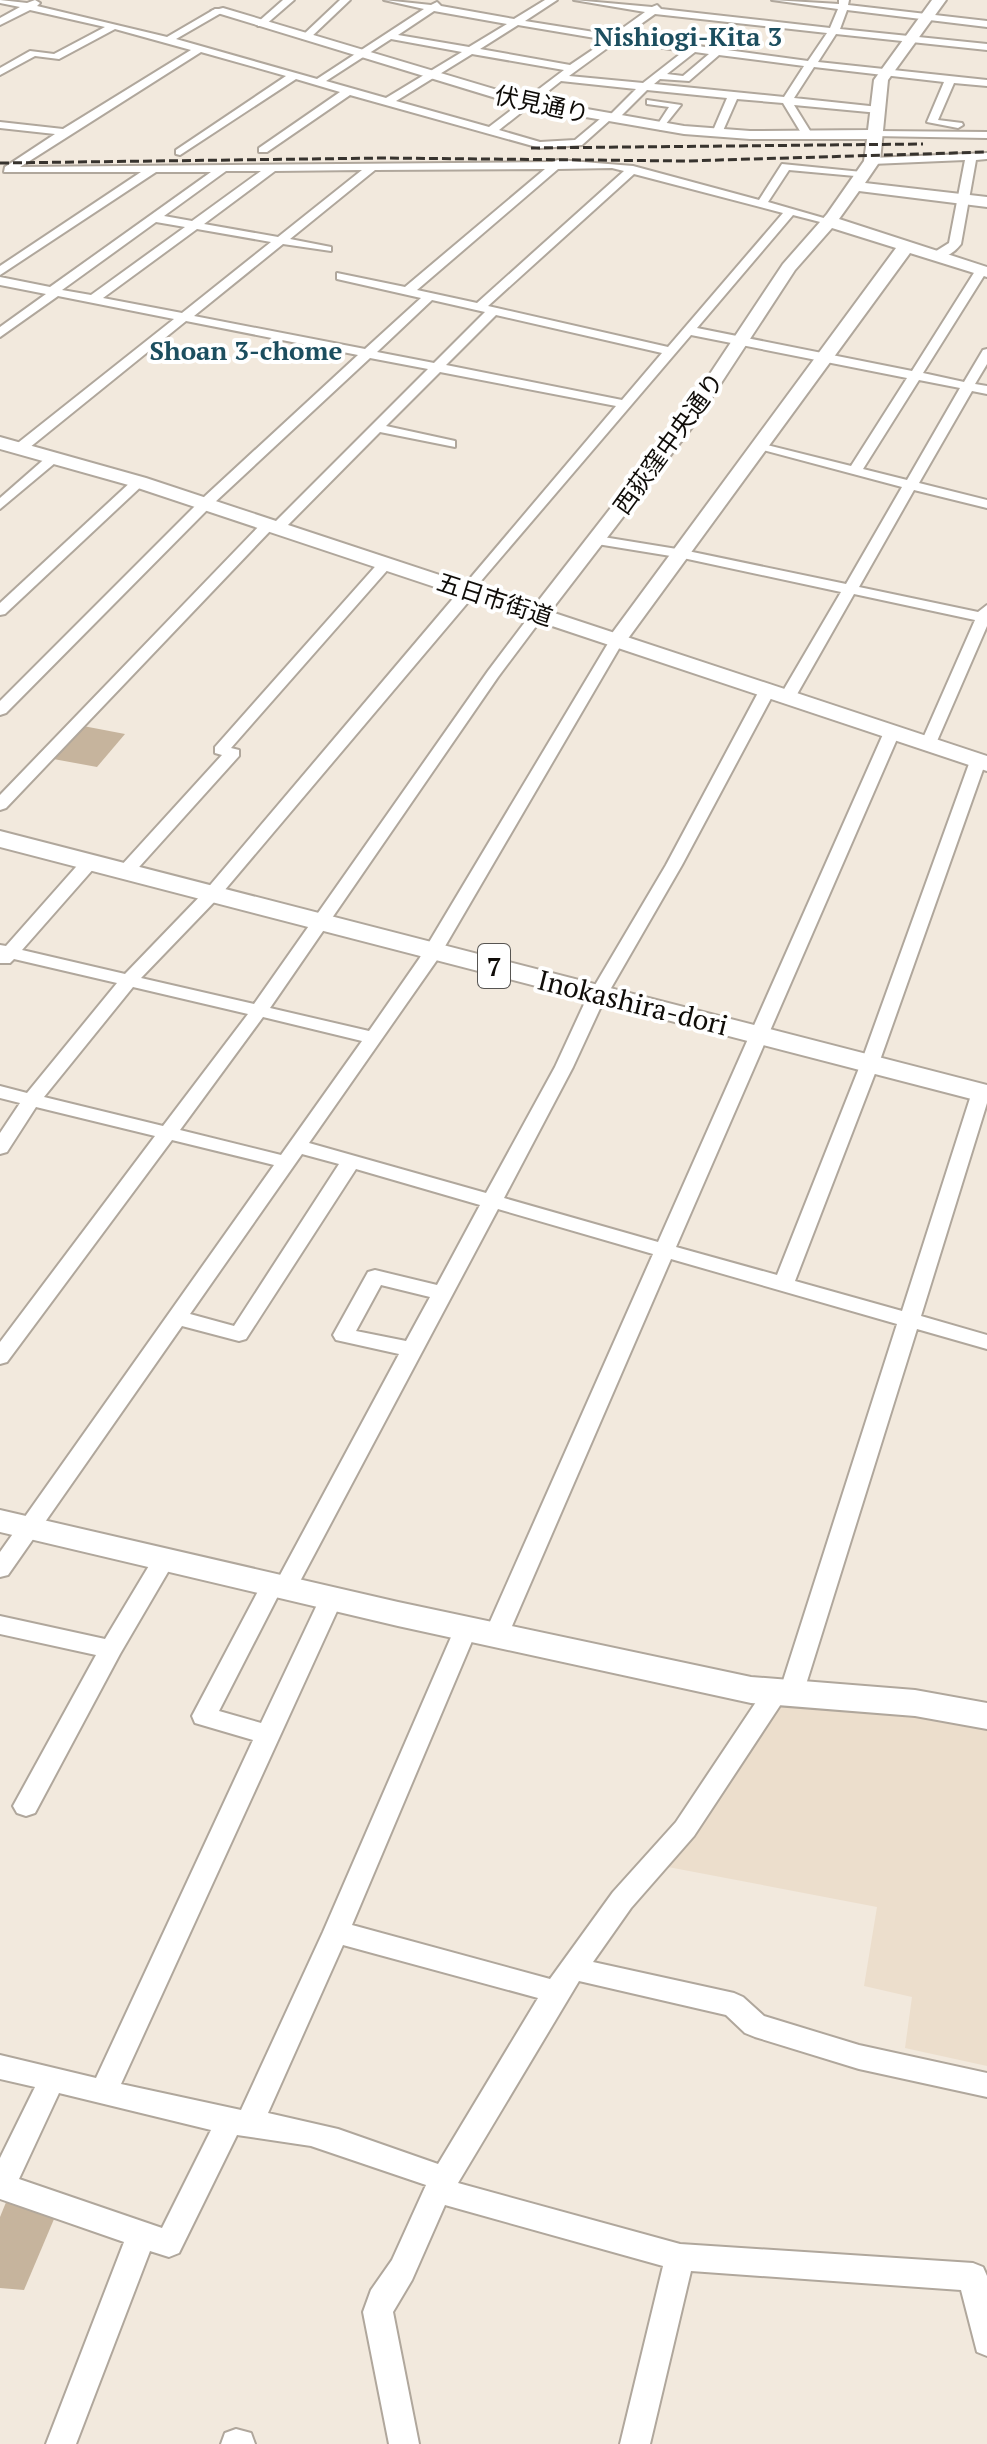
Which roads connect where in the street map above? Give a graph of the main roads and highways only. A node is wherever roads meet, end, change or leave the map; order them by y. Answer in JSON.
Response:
{"nodes":[{"id":1,"x":10,"y":446,"type":"edge"},
{"id":2,"x":982,"y":762,"type":"edge"},
{"id":3,"x":0,"y":839,"type":"edge"},
{"id":4,"x":984,"y":1093,"type":"edge"}],
"edges":[{"from":1,"to":2,"type":"main road","name":"五日市街道"},
{"from":3,"to":4,"type":"main road","name":"Inokashira-dori","number":"7"}]}
